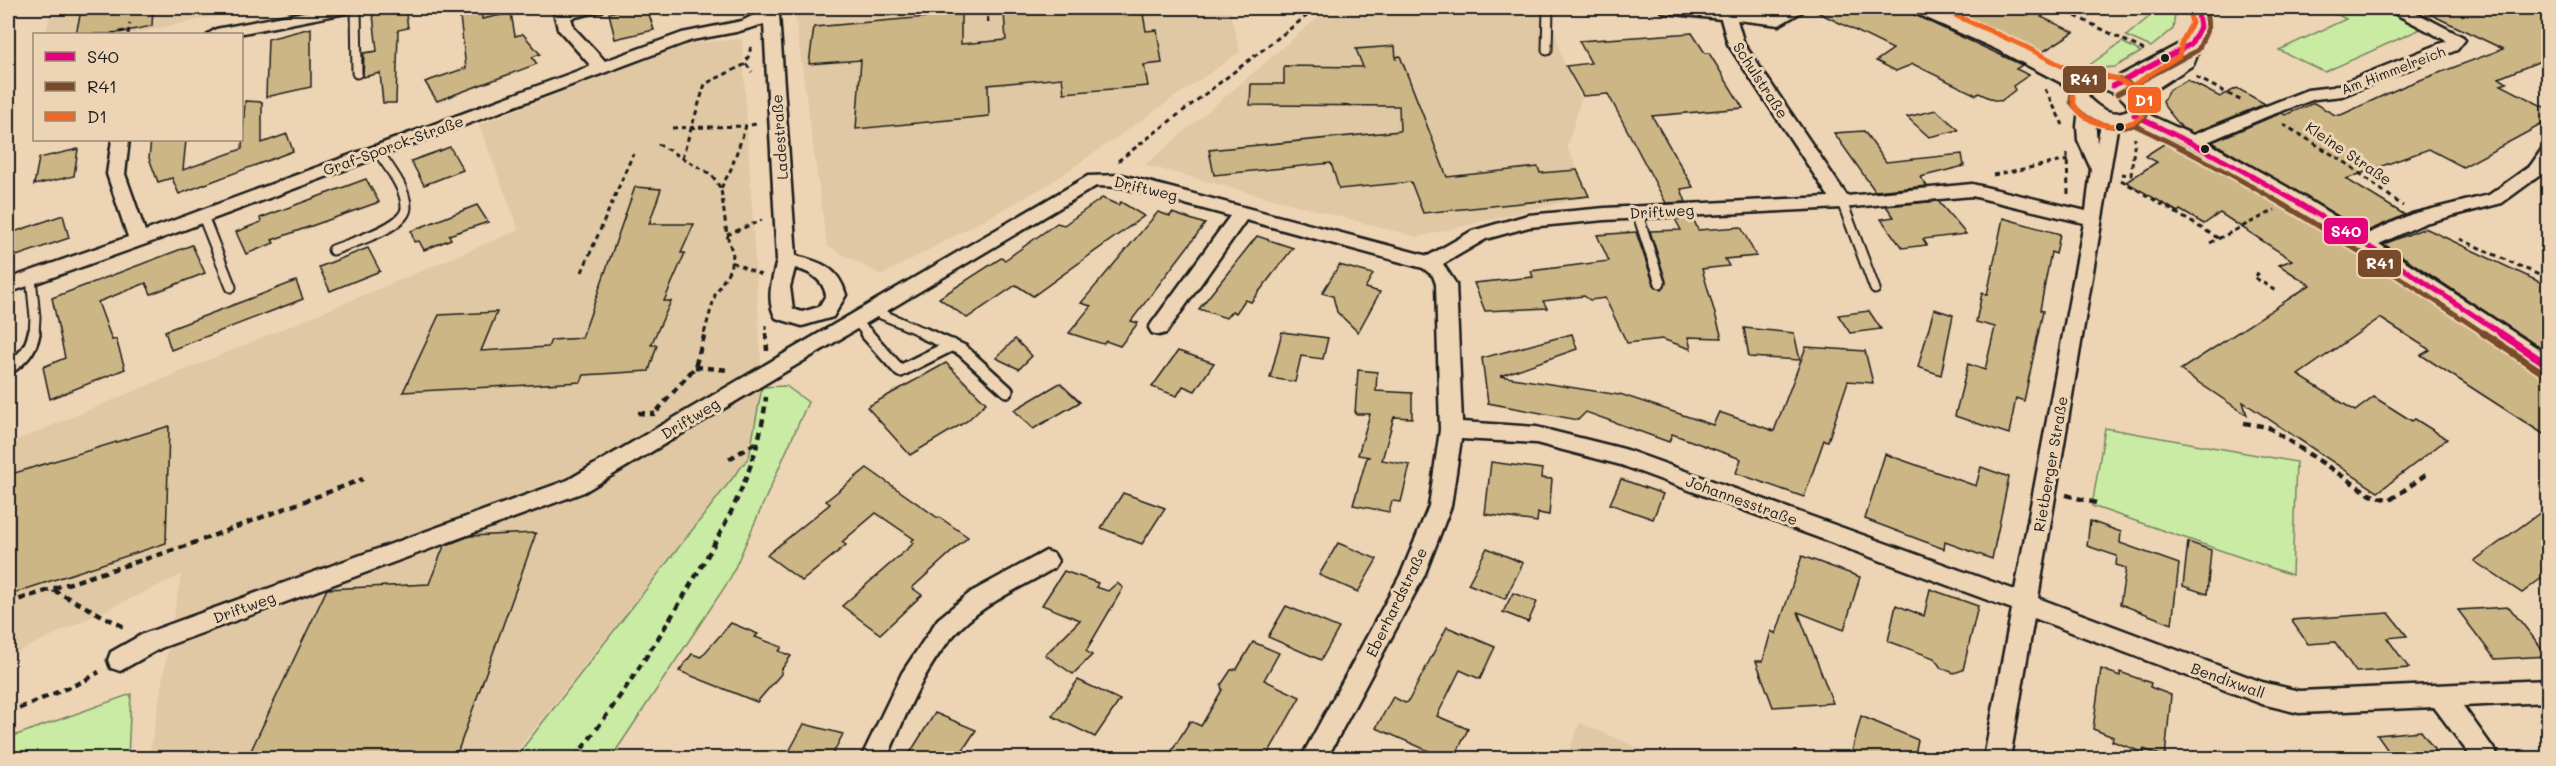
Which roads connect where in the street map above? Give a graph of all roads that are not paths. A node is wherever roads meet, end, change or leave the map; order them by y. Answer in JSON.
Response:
{"nodes":[{"id":1,"x":346,"y":8,"type":"edge"},
{"id":2,"x":356,"y":8,"type":"edge"},
{"id":3,"x":596,"y":8,"type":"edge"},
{"id":4,"x":1548,"y":8,"type":"edge"},
{"id":5,"x":1665,"y":8,"type":"edge"},
{"id":6,"x":1797,"y":8,"type":"edge"},
{"id":7,"x":1917,"y":8,"type":"edge"},
{"id":8,"x":2197,"y":8,"type":"edge"},
{"id":9,"x":2396,"y":8,"type":"edge"},
{"id":10,"x":775,"y":10,"type":"edge"},
{"id":11,"x":562,"y":11,"type":"edge"},
{"id":12,"x":1728,"y":15,"type":"junction"},
{"id":13,"x":221,"y":33,"type":"edge"},
{"id":14,"x":2191,"y":44,"type":"junction"},
{"id":15,"x":1547,"y":50,"type":"dead end"},
{"id":16,"x":602,"y":68,"type":"junction"},
{"id":17,"x":357,"y":73,"type":"dead end"},
{"id":18,"x":2113,"y":86,"type":"junction"},
{"id":19,"x":2084,"y":88,"type":"junction"},
{"id":20,"x":2133,"y":106,"type":"junction"},
{"id":21,"x":2088,"y":108,"type":"junction"},
{"id":22,"x":2111,"y":117,"type":"junction"},
{"id":23,"x":120,"y":141,"type":"edge"},
{"id":24,"x":2193,"y":141,"type":"junction"},
{"id":25,"x":378,"y":151,"type":"junction"},
{"id":26,"x":2548,"y":153,"type":"edge"},
{"id":27,"x":2100,"y":169,"type":"junction"},
{"id":28,"x":1842,"y":202,"type":"junction"},
{"id":29,"x":1636,"y":212,"type":"junction"},
{"id":30,"x":1242,"y":213,"type":"junction"},
{"id":31,"x":203,"y":216,"type":"junction"},
{"id":32,"x":2094,"y":219,"type":"junction"},
{"id":33,"x":139,"y":240,"type":"junction"},
{"id":34,"x":2364,"y":243,"type":"junction"},
{"id":35,"x":333,"y":250,"type":"dead end"},
{"id":36,"x":787,"y":260,"type":"junction"},
{"id":37,"x":1430,"y":263,"type":"junction"},
{"id":38,"x":31,"y":278,"type":"junction"},
{"id":39,"x":1660,"y":283,"type":"dead end"},
{"id":40,"x":8,"y":286,"type":"edge"},
{"id":41,"x":231,"y":287,"type":"dead end"},
{"id":42,"x":1875,"y":289,"type":"dead end"},
{"id":43,"x":872,"y":310,"type":"junction"},
{"id":44,"x":826,"y":312,"type":"junction"},
{"id":45,"x":849,"y":323,"type":"junction"},
{"id":46,"x":1160,"y":328,"type":"dead end"},
{"id":47,"x":952,"y":345,"type":"junction"},
{"id":48,"x":2548,"y":365,"type":"edge"},
{"id":49,"x":8,"y":369,"type":"edge"},
{"id":50,"x":1007,"y":391,"type":"dead end"},
{"id":51,"x":1451,"y":430,"type":"junction"},
{"id":52,"x":1046,"y":561,"type":"dead end"},
{"id":53,"x":2025,"y":604,"type":"junction"},
{"id":54,"x":120,"y":660,"type":"road end"},
{"id":55,"x":2548,"y":691,"type":"edge"},
{"id":56,"x":2440,"y":696,"type":"junction"},
{"id":57,"x":874,"y":759,"type":"edge"},
{"id":58,"x":1314,"y":759,"type":"edge"},
{"id":59,"x":1997,"y":759,"type":"edge"},
{"id":60,"x":2487,"y":759,"type":"edge"}],
"edges":[{"from":1,"to":13,"type":"street"},
{"from":2,"to":17,"type":"lane"},
{"from":3,"to":11,"type":"street"},
{"from":4,"to":15,"type":"lane"},
{"from":5,"to":12,"type":"street"},
{"from":6,"to":12,"type":"street","name":"Schulstraße"},
{"from":7,"to":19,"type":"street"},
{"from":8,"to":14,"type":"street"},
{"from":9,"to":24,"type":"street","name":"Am Himmelreich"},
{"from":10,"to":16,"type":"street","name":"Graf-Sporck-Straße"},
{"from":10,"to":36,"type":"street","name":"Ladestraße"},
{"from":11,"to":16,"type":"street"},
{"from":12,"to":28,"type":"street","name":"Schulstraße"},
{"from":14,"to":18,"type":"street"},
{"from":14,"to":20,"type":"street"},
{"from":16,"to":25,"type":"street","name":"Graf-Sporck-Straße"},
{"from":18,"to":19,"type":"street"},
{"from":18,"to":20,"type":"street"},
{"from":19,"to":21,"type":"street"},
{"from":20,"to":22,"type":"street"},
{"from":20,"to":24,"type":"street"},
{"from":21,"to":22,"type":"street"},
{"from":21,"to":27,"type":"street"},
{"from":22,"to":27,"type":"street","name":"Rietberger Straße"},
{"from":23,"to":33,"type":"street"},
{"from":24,"to":34,"type":"street"},
{"from":25,"to":31,"type":"street","name":"Graf-Sporck-Straße"},
{"from":25,"to":35,"type":"lane"},
{"from":26,"to":34,"type":"street"},
{"from":27,"to":32,"type":"street","name":"Rietberger Straße"},
{"from":28,"to":29,"type":"street","name":"Driftweg"},
{"from":28,"to":32,"type":"street","name":"Driftweg"},
{"from":28,"to":42,"type":"lane"},
{"from":29,"to":37,"type":"street","name":"Driftweg"},
{"from":29,"to":39,"type":"lane"},
{"from":30,"to":37,"type":"street","name":"Driftweg"},
{"from":30,"to":43,"type":"street","name":"Driftweg"},
{"from":30,"to":46,"type":"street"},
{"from":31,"to":33,"type":"street","name":"Graf-Sporck-Straße"},
{"from":31,"to":41,"type":"lane"},
{"from":32,"to":53,"type":"street","name":"Rietberger Straße"},
{"from":33,"to":38,"type":"street","name":"Graf-Sporck-Straße"},
{"from":34,"to":48,"type":"street"},
{"from":36,"to":44,"type":"street"},
{"from":36,"to":44,"type":"street","name":"Ladestraße"},
{"from":37,"to":51,"type":"street","name":"Eberhardstraße"},
{"from":38,"to":40,"type":"street","name":"Graf-Sporck-Straße"},
{"from":38,"to":49,"type":"lane"},
{"from":43,"to":45,"type":"street","name":"Driftweg"},
{"from":43,"to":47,"type":"lane"},
{"from":44,"to":45,"type":"street"},
{"from":45,"to":47,"type":"lane"},
{"from":45,"to":54,"type":"street","name":"Driftweg"},
{"from":47,"to":50,"type":"lane"},
{"from":51,"to":53,"type":"street","name":"Johannesstraße"},
{"from":51,"to":58,"type":"street","name":"Eberhardstraße"},
{"from":52,"to":57,"type":"street"},
{"from":53,"to":56,"type":"street","name":"Bendixwall"},
{"from":53,"to":59,"type":"street","name":"Rietberger Straße"},
{"from":55,"to":56,"type":"street","name":"Bendixwall"},
{"from":56,"to":60,"type":"street"}]}
